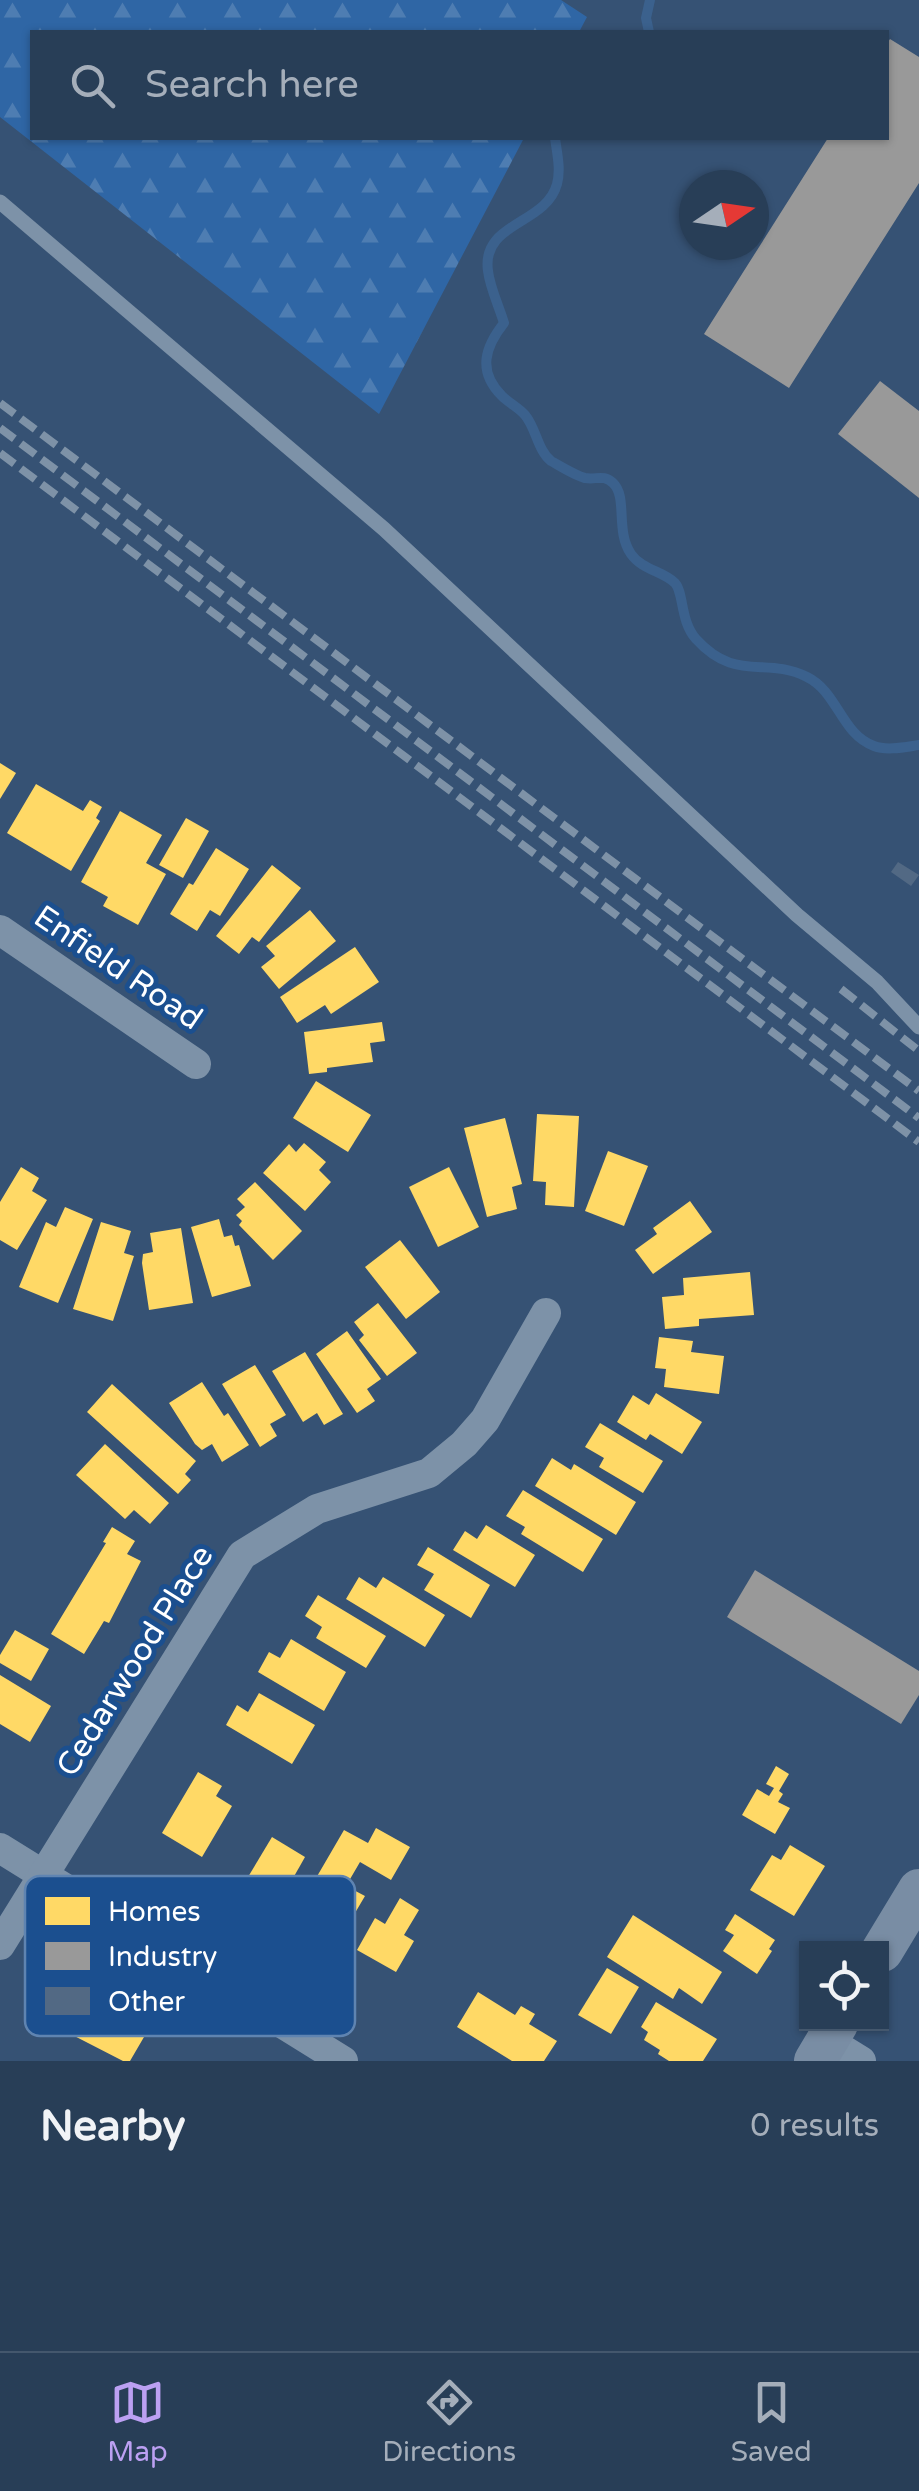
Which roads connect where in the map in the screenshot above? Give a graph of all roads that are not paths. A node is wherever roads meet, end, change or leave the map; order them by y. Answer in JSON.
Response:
{"nodes":[{"id":1,"x":0,"y":202,"type":"edge"},
{"id":2,"x":0,"y":930,"type":"edge"},
{"id":3,"x":919,"y":1027,"type":"edge"},
{"id":4,"x":196,"y":1064,"type":"dead end"},
{"id":5,"x":546,"y":1313,"type":"dead end"},
{"id":6,"x":0,"y":1848,"type":"edge"},
{"id":7,"x":42,"y":1874,"type":"junction"},
{"id":8,"x":45,"y":1876,"type":"edge"},
{"id":9,"x":919,"y":1890,"type":"edge"},
{"id":10,"x":25,"y":1903,"type":"edge"},
{"id":11,"x":888,"y":1941,"type":"edge"},
{"id":12,"x":0,"y":1946,"type":"edge"},
{"id":13,"x":303,"y":2036,"type":"edge"},
{"id":14,"x":343,"y":2061,"type":"edge"}],
"edges":[{"from":1,"to":3,"type":"lane"},
{"from":2,"to":4,"type":"street","name":"Enfield Road"},
{"from":5,"to":7,"type":"street","name":"Cedarwood Place"},
{"from":6,"to":7,"type":"street"},
{"from":7,"to":8,"type":"street"},
{"from":9,"to":11,"type":"street"},
{"from":10,"to":12,"type":"street","name":"Cedarwood Place"},
{"from":13,"to":14,"type":"street"}]}
